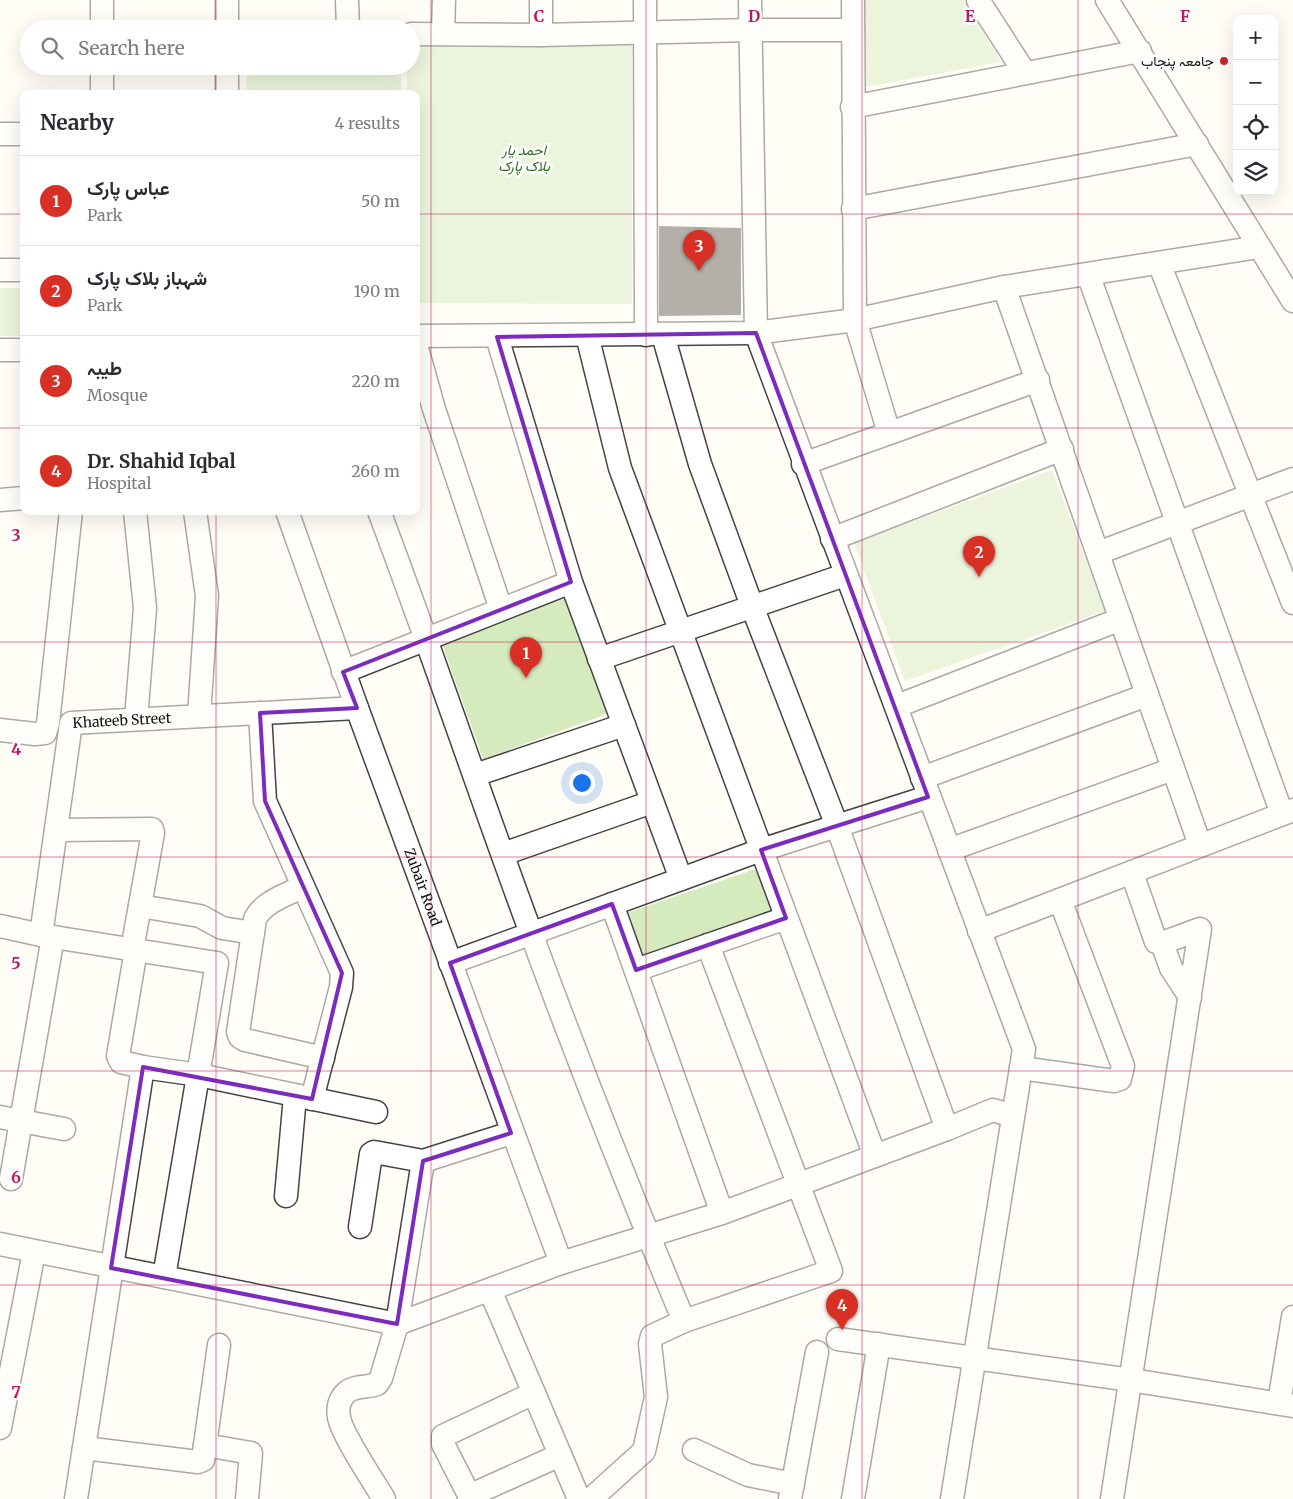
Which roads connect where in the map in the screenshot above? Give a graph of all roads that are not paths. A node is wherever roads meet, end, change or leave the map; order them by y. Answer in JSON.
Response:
{"nodes":[{"id":1,"x":102,"y":0,"type":"edge"},
{"id":2,"x":227,"y":0,"type":"edge"},
{"id":3,"x":347,"y":0,"type":"edge"},
{"id":4,"x":444,"y":0,"type":"edge"},
{"id":5,"x":541,"y":0,"type":"edge"},
{"id":6,"x":645,"y":0,"type":"edge"},
{"id":7,"x":750,"y":0,"type":"edge"},
{"id":8,"x":853,"y":0,"type":"edge"},
{"id":9,"x":978,"y":0,"type":"edge"},
{"id":10,"x":1108,"y":0,"type":"edge"},
{"id":11,"x":102,"y":20,"type":"edge"},
{"id":12,"x":227,"y":20,"type":"edge"},
{"id":13,"x":348,"y":20,"type":"edge"},
{"id":14,"x":751,"y":30,"type":"junction"},
{"id":15,"x":853,"y":30,"type":"junction"},
{"id":16,"x":646,"y":32,"type":"junction"},
{"id":17,"x":444,"y":33,"type":"junction"},
{"id":18,"x":420,"y":34,"type":"edge"},
{"id":19,"x":541,"y":35,"type":"junction"},
{"id":20,"x":1140,"y":50,"type":"junction"},
{"id":21,"x":1024,"y":73,"type":"junction"},
{"id":22,"x":102,"y":75,"type":"edge"},
{"id":23,"x":227,"y":75,"type":"edge"},
{"id":24,"x":102,"y":90,"type":"edge"},
{"id":25,"x":226,"y":90,"type":"edge"},
{"id":26,"x":852,"y":107,"type":"junction"},
{"id":27,"x":0,"y":134,"type":"edge"},
{"id":28,"x":20,"y":134,"type":"edge"},
{"id":29,"x":1197,"y":144,"type":"junction"},
{"id":30,"x":853,"y":210,"type":"junction"},
{"id":31,"x":1259,"y":246,"type":"junction"},
{"id":32,"x":1159,"y":262,"type":"junction"},
{"id":33,"x":0,"y":270,"type":"edge"},
{"id":34,"x":20,"y":270,"type":"edge"},
{"id":35,"x":1088,"y":274,"type":"junction"},
{"id":36,"x":1004,"y":287,"type":"junction"},
{"id":37,"x":1293,"y":302,"type":"edge"},
{"id":38,"x":855,"y":320,"type":"junction"},
{"id":39,"x":756,"y":333,"type":"junction"},
{"id":40,"x":587,"y":335,"type":"junction"},
{"id":41,"x":654,"y":335,"type":"junction"},
{"id":42,"x":420,"y":336,"type":"edge"},
{"id":43,"x":497,"y":337,"type":"junction"},
{"id":44,"x":0,"y":350,"type":"edge"},
{"id":45,"x":20,"y":350,"type":"edge"},
{"id":46,"x":420,"y":358,"type":"edge"},
{"id":47,"x":1038,"y":380,"type":"junction"},
{"id":48,"x":890,"y":433,"type":"junction"},
{"id":49,"x":1062,"y":449,"type":"junction"},
{"id":50,"x":803,"y":464,"type":"junction"},
{"id":51,"x":1293,"y":479,"type":"edge"},
{"id":52,"x":1251,"y":496,"type":"junction"},
{"id":53,"x":20,"y":498,"type":"edge"},
{"id":54,"x":0,"y":500,"type":"edge"},
{"id":55,"x":71,"y":515,"type":"edge"},
{"id":56,"x":135,"y":515,"type":"edge"},
{"id":57,"x":196,"y":515,"type":"edge"},
{"id":58,"x":288,"y":515,"type":"edge"},
{"id":59,"x":381,"y":515,"type":"edge"},
{"id":60,"x":1178,"y":523,"type":"junction"},
{"id":61,"x":832,"y":539,"type":"junction"},
{"id":62,"x":1098,"y":553,"type":"junction"},
{"id":63,"x":845,"y":575,"type":"junction"},
{"id":64,"x":571,"y":582,"type":"junction"},
{"id":65,"x":1293,"y":603,"type":"edge"},
{"id":66,"x":752,"y":606,"type":"junction"},
{"id":67,"x":502,"y":609,"type":"junction"},
{"id":68,"x":1121,"y":619,"type":"junction"},
{"id":69,"x":681,"y":630,"type":"junction"},
{"id":70,"x":427,"y":638,"type":"junction"},
{"id":71,"x":599,"y":659,"type":"junction"},
{"id":72,"x":343,"y":672,"type":"junction"},
{"id":73,"x":1147,"y":695,"type":"junction"},
{"id":74,"x":897,"y":706,"type":"junction"},
{"id":75,"x":356,"y":708,"type":"junction"},
{"id":76,"x":260,"y":713,"type":"junction"},
{"id":77,"x":199,"y":716,"type":"junction"},
{"id":78,"x":136,"y":719,"type":"junction"},
{"id":79,"x":48,"y":723,"type":"junction"},
{"id":80,"x":71,"y":723,"type":"junction"},
{"id":81,"x":624,"y":725,"type":"junction"},
{"id":82,"x":0,"y":730,"type":"edge"},
{"id":83,"x":1173,"y":769,"type":"junction"},
{"id":84,"x":475,"y":775,"type":"junction"},
{"id":85,"x":925,"y":787,"type":"junction"},
{"id":86,"x":652,"y":802,"type":"junction"},
{"id":87,"x":1288,"y":812,"type":"edge"},
{"id":88,"x":837,"y":826,"type":"junction"},
{"id":89,"x":56,"y":830,"type":"junction"},
{"id":90,"x":1200,"y":845,"type":"junction"},
{"id":91,"x":761,"y":850,"type":"junction"},
{"id":92,"x":949,"y":850,"type":"junction"},
{"id":93,"x":503,"y":854,"type":"junction"},
{"id":94,"x":1132,"y":873,"type":"junction"},
{"id":95,"x":681,"y":879,"type":"junction"},
{"id":96,"x":302,"y":887,"type":"junction"},
{"id":97,"x":1060,"y":900,"type":"junction"},
{"id":98,"x":612,"y":904,"type":"junction"},
{"id":99,"x":140,"y":906,"type":"junction"},
{"id":100,"x":786,"y":918,"type":"junction"},
{"id":101,"x":0,"y":926,"type":"edge"},
{"id":102,"x":979,"y":931,"type":"junction"},
{"id":103,"x":253,"y":933,"type":"junction"},
{"id":104,"x":531,"y":933,"type":"junction"},
{"id":105,"x":47,"y":936,"type":"junction"},
{"id":106,"x":1162,"y":942,"type":"junction"},
{"id":107,"x":708,"y":945,"type":"junction"},
{"id":108,"x":134,"y":950,"type":"junction"},
{"id":109,"x":450,"y":963,"type":"junction"},
{"id":110,"x":636,"y":970,"type":"junction"},
{"id":111,"x":1190,"y":997,"type":"junction"},
{"id":112,"x":323,"y":1058,"type":"junction"},
{"id":113,"x":143,"y":1066,"type":"junction"},
{"id":114,"x":1021,"y":1068,"type":"junction"},
{"id":115,"x":198,"y":1075,"type":"junction"},
{"id":116,"x":304,"y":1097,"type":"junction"},
{"id":117,"x":376,"y":1112,"type":"dead end"},
{"id":118,"x":1013,"y":1116,"type":"junction"},
{"id":119,"x":11,"y":1119,"type":"edge"},
{"id":120,"x":64,"y":1129,"type":"dead end"},
{"id":121,"x":948,"y":1129,"type":"junction"},
{"id":122,"x":512,"y":1133,"type":"junction"},
{"id":123,"x":875,"y":1156,"type":"junction"},
{"id":124,"x":423,"y":1161,"type":"junction"},
{"id":125,"x":11,"y":1179,"type":"dead end"},
{"id":126,"x":799,"y":1185,"type":"junction"},
{"id":127,"x":286,"y":1196,"type":"dead end"},
{"id":128,"x":722,"y":1213,"type":"junction"},
{"id":129,"x":360,"y":1227,"type":"dead end"},
{"id":130,"x":648,"y":1236,"type":"junction"},
{"id":131,"x":0,"y":1244,"type":"edge"},
{"id":132,"x":34,"y":1252,"type":"junction"},
{"id":133,"x":561,"y":1263,"type":"junction"},
{"id":134,"x":111,"y":1268,"type":"junction"},
{"id":135,"x":164,"y":1277,"type":"junction"},
{"id":136,"x":490,"y":1290,"type":"junction"},
{"id":137,"x":1293,"y":1317,"type":"edge"},
{"id":138,"x":684,"y":1321,"type":"junction"},
{"id":139,"x":397,"y":1324,"type":"junction"},
{"id":140,"x":838,"y":1339,"type":"dead end"},
{"id":141,"x":879,"y":1344,"type":"junction"},
{"id":142,"x":219,"y":1345,"type":"dead end"},
{"id":143,"x":816,"y":1352,"type":"dead end"},
{"id":144,"x":975,"y":1358,"type":"junction"},
{"id":145,"x":1131,"y":1380,"type":"junction"},
{"id":146,"x":534,"y":1393,"type":"junction"},
{"id":147,"x":1286,"y":1405,"type":"edge"},
{"id":148,"x":0,"y":1428,"type":"edge"},
{"id":149,"x":205,"y":1446,"type":"junction"},
{"id":150,"x":84,"y":1448,"type":"junction"},
{"id":151,"x":694,"y":1450,"type":"dead end"},
{"id":152,"x":560,"y":1455,"type":"junction"},
{"id":153,"x":792,"y":1492,"type":"edge"},
{"id":154,"x":470,"y":1497,"type":"edge"},
{"id":155,"x":76,"y":1499,"type":"edge"},
{"id":156,"x":246,"y":1499,"type":"edge"},
{"id":157,"x":384,"y":1499,"type":"edge"},
{"id":158,"x":578,"y":1499,"type":"edge"},
{"id":159,"x":591,"y":1499,"type":"edge"},
{"id":160,"x":853,"y":1499,"type":"edge"},
{"id":161,"x":952,"y":1499,"type":"edge"},
{"id":162,"x":1112,"y":1499,"type":"edge"}],
"edges":[{"from":1,"to":11,"type":"street"},
{"from":2,"to":12,"type":"street"},
{"from":3,"to":13,"type":"street"},
{"from":4,"to":17,"type":"street"},
{"from":5,"to":19,"type":"street"},
{"from":6,"to":16,"type":"street"},
{"from":7,"to":14,"type":"street"},
{"from":8,"to":15,"type":"street"},
{"from":9,"to":21,"type":"street"},
{"from":10,"to":20,"type":"street"},
{"from":14,"to":15,"type":"street"},
{"from":14,"to":16,"type":"street"},
{"from":14,"to":39,"type":"street"},
{"from":15,"to":26,"type":"street"},
{"from":16,"to":19,"type":"street"},
{"from":16,"to":41,"type":"street"},
{"from":17,"to":18,"type":"street"},
{"from":17,"to":19,"type":"street"},
{"from":20,"to":21,"type":"street"},
{"from":20,"to":29,"type":"street"},
{"from":21,"to":26,"type":"street"},
{"from":22,"to":24,"type":"street"},
{"from":23,"to":25,"type":"street"},
{"from":26,"to":30,"type":"street"},
{"from":27,"to":28,"type":"street"},
{"from":29,"to":30,"type":"street"},
{"from":29,"to":31,"type":"street"},
{"from":30,"to":38,"type":"street"},
{"from":31,"to":32,"type":"street"},
{"from":31,"to":37,"type":"street"},
{"from":32,"to":35,"type":"street"},
{"from":32,"to":52,"type":"street"},
{"from":33,"to":34,"type":"street"},
{"from":35,"to":36,"type":"street"},
{"from":35,"to":60,"type":"street"},
{"from":36,"to":38,"type":"street"},
{"from":36,"to":47,"type":"street"},
{"from":38,"to":39,"type":"street"},
{"from":38,"to":48,"type":"street"},
{"from":39,"to":41,"type":"street"},
{"from":39,"to":50,"type":"street"},
{"from":40,"to":41,"type":"street"},
{"from":40,"to":43,"type":"street"},
{"from":40,"to":69,"type":"street"},
{"from":41,"to":66,"type":"street"},
{"from":42,"to":43,"type":"street"},
{"from":43,"to":64,"type":"street"},
{"from":44,"to":45,"type":"street"},
{"from":46,"to":67,"type":"street"},
{"from":47,"to":48,"type":"street"},
{"from":47,"to":49,"type":"street"},
{"from":48,"to":50,"type":"street"},
{"from":49,"to":61,"type":"street"},
{"from":49,"to":62,"type":"street"},
{"from":50,"to":61,"type":"street"},
{"from":51,"to":52,"type":"street"},
{"from":52,"to":60,"type":"street"},
{"from":52,"to":65,"type":"street"},
{"from":53,"to":54,"type":"street"},
{"from":55,"to":79,"type":"street"},
{"from":56,"to":78,"type":"street"},
{"from":57,"to":77,"type":"street"},
{"from":58,"to":72,"type":"street","name":"Zubair Road"},
{"from":59,"to":70,"type":"street"},
{"from":60,"to":62,"type":"street"},
{"from":60,"to":87,"type":"street"},
{"from":61,"to":63,"type":"street"},
{"from":62,"to":68,"type":"street"},
{"from":63,"to":66,"type":"street"},
{"from":63,"to":74,"type":"street"},
{"from":64,"to":67,"type":"street"},
{"from":64,"to":71,"type":"street"},
{"from":66,"to":69,"type":"street"},
{"from":66,"to":88,"type":"street"},
{"from":67,"to":70,"type":"street"},
{"from":68,"to":73,"type":"street"},
{"from":68,"to":74,"type":"street"},
{"from":69,"to":71,"type":"street"},
{"from":69,"to":91,"type":"street"},
{"from":70,"to":72,"type":"street"},
{"from":70,"to":84,"type":"street"},
{"from":71,"to":81,"type":"street"},
{"from":72,"to":75,"type":"street","name":"Zubair Road"},
{"from":73,"to":83,"type":"street"},
{"from":73,"to":85,"type":"street"},
{"from":74,"to":85,"type":"street"},
{"from":75,"to":76,"type":"street","name":"Khateeb Street"},
{"from":75,"to":109,"type":"street","name":"Zubair Road"},
{"from":76,"to":77,"type":"street","name":"Khateeb Street"},
{"from":76,"to":96,"type":"street"},
{"from":77,"to":78,"type":"street","name":"Khateeb Street"},
{"from":78,"to":80,"type":"street","name":"Khateeb Street"},
{"from":79,"to":80,"type":"street"},
{"from":79,"to":82,"type":"street"},
{"from":80,"to":89,"type":"street","name":"Khateeb Street"},
{"from":81,"to":84,"type":"street"},
{"from":81,"to":86,"type":"street"},
{"from":83,"to":90,"type":"street"},
{"from":83,"to":92,"type":"street"},
{"from":84,"to":93,"type":"street"},
{"from":85,"to":88,"type":"street"},
{"from":85,"to":92,"type":"street"},
{"from":86,"to":93,"type":"street"},
{"from":86,"to":95,"type":"street"},
{"from":87,"to":90,"type":"street"},
{"from":88,"to":91,"type":"street"},
{"from":88,"to":121,"type":"street"},
{"from":89,"to":99,"type":"street"},
{"from":89,"to":105,"type":"street","name":"Khateeb Street"},
{"from":90,"to":94,"type":"street"},
{"from":91,"to":95,"type":"street"},
{"from":91,"to":100,"type":"street"},
{"from":92,"to":102,"type":"street"},
{"from":93,"to":104,"type":"street"},
{"from":94,"to":97,"type":"street"},
{"from":94,"to":106,"type":"street"},
{"from":95,"to":98,"type":"street"},
{"from":96,"to":103,"type":"street"},
{"from":96,"to":112,"type":"street"},
{"from":97,"to":102,"type":"street"},
{"from":97,"to":114,"type":"street"},
{"from":98,"to":104,"type":"street"},
{"from":98,"to":110,"type":"street"},
{"from":99,"to":103,"type":"street"},
{"from":99,"to":108,"type":"street"},
{"from":100,"to":107,"type":"street"},
{"from":100,"to":123,"type":"street"},
{"from":101,"to":105,"type":"street"},
{"from":102,"to":114,"type":"street"},
{"from":103,"to":112,"type":"street"},
{"from":104,"to":109,"type":"street"},
{"from":104,"to":130,"type":"street"},
{"from":105,"to":108,"type":"street"},
{"from":105,"to":119,"type":"street","name":"Khateeb Street"},
{"from":106,"to":111,"type":"street"},
{"from":106,"to":111,"type":"street"},
{"from":107,"to":110,"type":"street"},
{"from":107,"to":126,"type":"street"},
{"from":108,"to":113,"type":"street"},
{"from":108,"to":115,"type":"street"},
{"from":109,"to":122,"type":"street","name":"Zubair Road"},
{"from":110,"to":128,"type":"street"},
{"from":111,"to":145,"type":"street"},
{"from":112,"to":116,"type":"street"},
{"from":113,"to":115,"type":"street"},
{"from":113,"to":134,"type":"street"},
{"from":114,"to":118,"type":"street"},
{"from":115,"to":116,"type":"street"},
{"from":115,"to":135,"type":"street"},
{"from":116,"to":117,"type":"street"},
{"from":116,"to":127,"type":"street"},
{"from":118,"to":121,"type":"street"},
{"from":118,"to":144,"type":"street"},
{"from":119,"to":120,"type":"street"},
{"from":119,"to":125,"type":"street","name":"Khateeb Street"},
{"from":121,"to":123,"type":"street"},
{"from":122,"to":124,"type":"street"},
{"from":122,"to":133,"type":"street","name":"Zubair Road"},
{"from":123,"to":126,"type":"street"},
{"from":124,"to":129,"type":"street"},
{"from":124,"to":139,"type":"street"},
{"from":126,"to":128,"type":"street"},
{"from":126,"to":138,"type":"street"},
{"from":128,"to":130,"type":"street"},
{"from":130,"to":133,"type":"street"},
{"from":130,"to":138,"type":"street"},
{"from":131,"to":132,"type":"street"},
{"from":132,"to":134,"type":"street"},
{"from":132,"to":148,"type":"street"},
{"from":133,"to":136,"type":"street"},
{"from":134,"to":135,"type":"street"},
{"from":134,"to":150,"type":"street"},
{"from":135,"to":139,"type":"street"},
{"from":136,"to":139,"type":"street"},
{"from":136,"to":146,"type":"street"},
{"from":137,"to":147,"type":"street"},
{"from":138,"to":159,"type":"street"},
{"from":139,"to":157,"type":"street"},
{"from":140,"to":141,"type":"street"},
{"from":141,"to":144,"type":"street"},
{"from":141,"to":160,"type":"street"},
{"from":142,"to":149,"type":"street"},
{"from":143,"to":153,"type":"street"},
{"from":144,"to":145,"type":"street"},
{"from":144,"to":161,"type":"street"},
{"from":145,"to":147,"type":"street"},
{"from":145,"to":162,"type":"street"},
{"from":146,"to":152,"type":"street"},
{"from":146,"to":154,"type":"street"},
{"from":149,"to":150,"type":"street"},
{"from":149,"to":156,"type":"street"},
{"from":150,"to":155,"type":"street"},
{"from":151,"to":153,"type":"street"},
{"from":152,"to":154,"type":"street"},
{"from":152,"to":158,"type":"street"}]}
